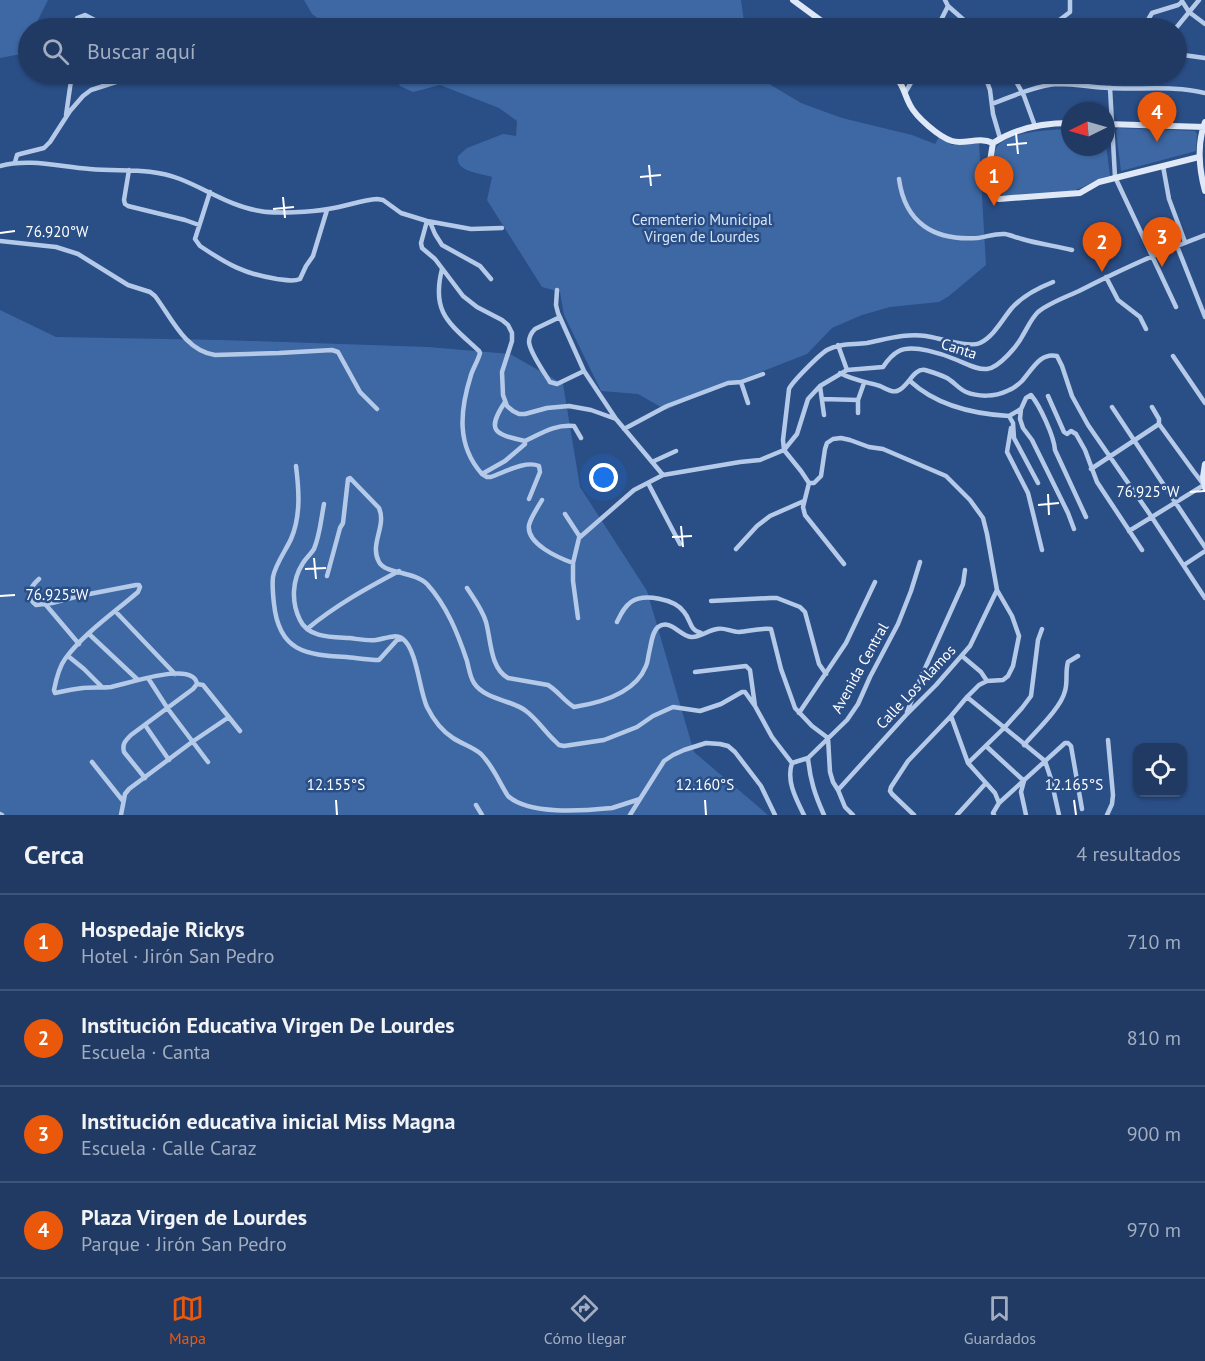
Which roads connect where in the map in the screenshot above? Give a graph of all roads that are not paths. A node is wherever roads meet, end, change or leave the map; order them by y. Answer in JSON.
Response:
{"nodes":[{"id":1,"x":793,"y":0,"type":"edge"},
{"id":2,"x":945,"y":0,"type":"edge"},
{"id":3,"x":1070,"y":0,"type":"edge"},
{"id":4,"x":1199,"y":0,"type":"edge"},
{"id":5,"x":1181,"y":1,"type":"edge"},
{"id":6,"x":948,"y":6,"type":"junction"},
{"id":7,"x":1189,"y":12,"type":"junction"},
{"id":8,"x":817,"y":18,"type":"edge"},
{"id":9,"x":942,"y":18,"type":"edge"},
{"id":10,"x":962,"y":18,"type":"edge"},
{"id":11,"x":1062,"y":18,"type":"edge"},
{"id":12,"x":1149,"y":18,"type":"edge"},
{"id":13,"x":1184,"y":18,"type":"edge"},
{"id":14,"x":1205,"y":24,"type":"edge"},
{"id":15,"x":1187,"y":56,"type":"edge"},
{"id":16,"x":1205,"y":58,"type":"edge"},
{"id":17,"x":71,"y":84,"type":"edge"},
{"id":18,"x":110,"y":84,"type":"edge"},
{"id":19,"x":902,"y":84,"type":"edge"},
{"id":20,"x":910,"y":84,"type":"edge"},
{"id":21,"x":988,"y":84,"type":"edge"},
{"id":22,"x":1017,"y":84,"type":"edge"},
{"id":23,"x":1057,"y":84,"type":"joint"},
{"id":24,"x":1110,"y":88,"type":"junction"},
{"id":25,"x":905,"y":93,"type":"junction"},
{"id":26,"x":1022,"y":93,"type":"junction"},
{"id":27,"x":1205,"y":93,"type":"edge"},
{"id":28,"x":1109,"y":102,"type":"edge"},
{"id":29,"x":992,"y":104,"type":"junction"},
{"id":30,"x":66,"y":118,"type":"junction"},
{"id":31,"x":1061,"y":124,"type":"edge"},
{"id":32,"x":1115,"y":124,"type":"edge"},
{"id":33,"x":1204,"y":125,"type":"edge"},
{"id":34,"x":1035,"y":126,"type":"junction"},
{"id":35,"x":1000,"y":138,"type":"junction"},
{"id":36,"x":993,"y":143,"type":"junction"},
{"id":37,"x":1112,"y":156,"type":"edge"},
{"id":38,"x":1199,"y":157,"type":"junction"},
{"id":39,"x":15,"y":162,"type":"junction"},
{"id":40,"x":0,"y":166,"type":"edge"},
{"id":41,"x":1162,"y":166,"type":"junction"},
{"id":42,"x":129,"y":170,"type":"junction"},
{"id":43,"x":1115,"y":177,"type":"junction"},
{"id":44,"x":899,"y":179,"type":"dead end"},
{"id":45,"x":1205,"y":191,"type":"edge"},
{"id":46,"x":210,"y":192,"type":"junction"},
{"id":47,"x":327,"y":210,"type":"junction"},
{"id":48,"x":429,"y":221,"type":"junction"},
{"id":49,"x":199,"y":225,"type":"junction"},
{"id":50,"x":502,"y":228,"type":"dead end"},
{"id":51,"x":1205,"y":235,"type":"edge"},
{"id":52,"x":0,"y":241,"type":"edge"},
{"id":53,"x":1185,"y":242,"type":"junction"},
{"id":54,"x":1177,"y":246,"type":"junction"},
{"id":55,"x":1072,"y":249,"type":"dead end"},
{"id":56,"x":1152,"y":256,"type":"junction"},
{"id":57,"x":442,"y":268,"type":"junction"},
{"id":58,"x":1107,"y":277,"type":"junction"},
{"id":59,"x":491,"y":279,"type":"dead end"},
{"id":60,"x":1053,"y":282,"type":"dead end"},
{"id":61,"x":557,"y":290,"type":"dead end"},
{"id":62,"x":1176,"y":307,"type":"dead end"},
{"id":63,"x":560,"y":316,"type":"junction"},
{"id":64,"x":1205,"y":317,"type":"edge"},
{"id":65,"x":1146,"y":329,"type":"dead end"},
{"id":66,"x":838,"y":345,"type":"junction"},
{"id":67,"x":1173,"y":356,"type":"dead end"},
{"id":68,"x":847,"y":370,"type":"junction"},
{"id":69,"x":584,"y":371,"type":"junction"},
{"id":70,"x":840,"y":373,"type":"junction"},
{"id":71,"x":763,"y":374,"type":"dead end"},
{"id":72,"x":910,"y":381,"type":"junction"},
{"id":73,"x":741,"y":382,"type":"junction"},
{"id":74,"x":864,"y":383,"type":"junction"},
{"id":75,"x":820,"y":386,"type":"junction"},
{"id":76,"x":1048,"y":396,"type":"dead end"},
{"id":77,"x":822,"y":399,"type":"junction"},
{"id":78,"x":858,"y":400,"type":"junction"},
{"id":79,"x":505,"y":402,"type":"junction"},
{"id":80,"x":748,"y":402,"type":"dead end"},
{"id":81,"x":1205,"y":403,"type":"edge"},
{"id":82,"x":1112,"y":407,"type":"dead end"},
{"id":83,"x":1152,"y":407,"type":"dead end"},
{"id":84,"x":377,"y":409,"type":"dead end"},
{"id":85,"x":1021,"y":409,"type":"junction"},
{"id":86,"x":858,"y":413,"type":"dead end"},
{"id":87,"x":824,"y":416,"type":"dead end"},
{"id":88,"x":1009,"y":416,"type":"junction"},
{"id":89,"x":616,"y":419,"type":"junction"},
{"id":90,"x":1013,"y":423,"type":"junction"},
{"id":91,"x":1160,"y":424,"type":"junction"},
{"id":92,"x":624,"y":429,"type":"junction"},
{"id":93,"x":581,"y":438,"type":"dead end"},
{"id":94,"x":525,"y":441,"type":"junction"},
{"id":95,"x":1134,"y":441,"type":"junction"},
{"id":96,"x":784,"y":450,"type":"junction"},
{"id":97,"x":676,"y":452,"type":"dead end"},
{"id":98,"x":1110,"y":456,"type":"junction"},
{"id":99,"x":652,"y":462,"type":"junction"},
{"id":100,"x":1205,"y":464,"type":"edge"},
{"id":101,"x":296,"y":466,"type":"dead end"},
{"id":102,"x":1091,"y":469,"type":"junction"},
{"id":103,"x":482,"y":474,"type":"junction"},
{"id":104,"x":663,"y":476,"type":"junction"},
{"id":105,"x":648,"y":483,"type":"junction"},
{"id":106,"x":809,"y":483,"type":"junction"},
{"id":107,"x":1038,"y":483,"type":"dead end"},
{"id":108,"x":1204,"y":486,"type":"edge"},
{"id":109,"x":529,"y":499,"type":"dead end"},
{"id":110,"x":542,"y":500,"type":"dead end"},
{"id":111,"x":804,"y":501,"type":"junction"},
{"id":112,"x":1175,"y":501,"type":"junction"},
{"id":113,"x":324,"y":504,"type":"dead end"},
{"id":114,"x":565,"y":514,"type":"dead end"},
{"id":115,"x":1151,"y":516,"type":"junction"},
{"id":116,"x":1086,"y":518,"type":"dead end"},
{"id":117,"x":1074,"y":529,"type":"dead end"},
{"id":118,"x":1129,"y":531,"type":"junction"},
{"id":119,"x":580,"y":537,"type":"junction"},
{"id":120,"x":680,"y":544,"type":"dead end"},
{"id":121,"x":736,"y":549,"type":"dead end"},
{"id":122,"x":1205,"y":549,"type":"edge"},
{"id":123,"x":1042,"y":550,"type":"dead end"},
{"id":124,"x":1142,"y":550,"type":"dead end"},
{"id":125,"x":920,"y":562,"type":"dead end"},
{"id":126,"x":573,"y":563,"type":"junction"},
{"id":127,"x":844,"y":564,"type":"dead end"},
{"id":128,"x":1184,"y":565,"type":"junction"},
{"id":129,"x":965,"y":570,"type":"dead end"},
{"id":130,"x":399,"y":571,"type":"junction"},
{"id":131,"x":327,"y":576,"type":"dead end"},
{"id":132,"x":39,"y":579,"type":"dead end"},
{"id":133,"x":875,"y":582,"type":"dead end"},
{"id":134,"x":468,"y":588,"type":"dead end"},
{"id":135,"x":997,"y":590,"type":"junction"},
{"id":136,"x":1205,"y":598,"type":"edge"},
{"id":137,"x":711,"y":601,"type":"dead end"},
{"id":138,"x":46,"y":604,"type":"junction"},
{"id":139,"x":116,"y":612,"type":"junction"},
{"id":140,"x":578,"y":618,"type":"dead end"},
{"id":141,"x":617,"y":622,"type":"dead end"},
{"id":142,"x":307,"y":629,"type":"junction"},
{"id":143,"x":1042,"y":629,"type":"dead end"},
{"id":144,"x":89,"y":634,"type":"junction"},
{"id":145,"x":704,"y":634,"type":"junction"},
{"id":146,"x":402,"y":639,"type":"junction"},
{"id":147,"x":79,"y":644,"type":"junction"},
{"id":148,"x":68,"y":656,"type":"junction"},
{"id":149,"x":962,"y":656,"type":"junction"},
{"id":150,"x":1078,"y":656,"type":"dead end"},
{"id":151,"x":695,"y":672,"type":"dead end"},
{"id":152,"x":175,"y":674,"type":"junction"},
{"id":153,"x":826,"y":674,"type":"junction"},
{"id":154,"x":148,"y":678,"type":"junction"},
{"id":155,"x":138,"y":680,"type":"junction"},
{"id":156,"x":987,"y":681,"type":"junction"},
{"id":157,"x":197,"y":684,"type":"junction"},
{"id":158,"x":102,"y":687,"type":"junction"},
{"id":159,"x":967,"y":697,"type":"junction"},
{"id":160,"x":755,"y":706,"type":"junction"},
{"id":161,"x":168,"y":709,"type":"junction"},
{"id":162,"x":799,"y":713,"type":"junction"},
{"id":163,"x":906,"y":715,"type":"junction"},
{"id":164,"x":951,"y":716,"type":"junction"},
{"id":165,"x":229,"y":717,"type":"junction"},
{"id":166,"x":145,"y":725,"type":"junction"},
{"id":167,"x":1004,"y":728,"type":"junction"},
{"id":168,"x":240,"y":731,"type":"dead end"},
{"id":169,"x":828,"y":738,"type":"junction"},
{"id":170,"x":1108,"y":740,"type":"dead end"},
{"id":171,"x":192,"y":742,"type":"junction"},
{"id":172,"x":1024,"y":745,"type":"junction"},
{"id":173,"x":986,"y":746,"type":"junction"},
{"id":174,"x":808,"y":758,"type":"junction"},
{"id":175,"x":169,"y":760,"type":"junction"},
{"id":176,"x":1045,"y":761,"type":"junction"},
{"id":177,"x":92,"y":762,"type":"dead end"},
{"id":178,"x":208,"y":762,"type":"dead end"},
{"id":179,"x":792,"y":763,"type":"junction"},
{"id":180,"x":968,"y":763,"type":"junction"},
{"id":181,"x":145,"y":778,"type":"junction"},
{"id":182,"x":1024,"y":781,"type":"junction"},
{"id":183,"x":986,"y":783,"type":"junction"},
{"id":184,"x":838,"y":790,"type":"junction"},
{"id":185,"x":640,"y":799,"type":"junction"},
{"id":186,"x":123,"y":801,"type":"junction"},
{"id":187,"x":999,"y":804,"type":"junction"},
{"id":188,"x":476,"y":805,"type":"dead end"},
{"id":189,"x":1082,"y":809,"type":"dead end"},
{"id":190,"x":993,"y":814,"type":"edge"},
{"id":191,"x":121,"y":815,"type":"edge"},
{"id":192,"x":482,"y":815,"type":"edge"},
{"id":193,"x":630,"y":815,"type":"edge"},
{"id":194,"x":776,"y":815,"type":"edge"},
{"id":195,"x":804,"y":815,"type":"edge"},
{"id":196,"x":824,"y":815,"type":"edge"},
{"id":197,"x":853,"y":815,"type":"edge"},
{"id":198,"x":914,"y":815,"type":"edge"},
{"id":199,"x":957,"y":815,"type":"edge"},
{"id":200,"x":1026,"y":815,"type":"edge"},
{"id":201,"x":1059,"y":815,"type":"edge"},
{"id":202,"x":1107,"y":815,"type":"edge"}],
"edges":[{"from":1,"to":8,"type":"main road"},
{"from":2,"to":6,"type":"street"},
{"from":3,"to":11,"type":"street"},
{"from":4,"to":7,"type":"street"},
{"from":5,"to":7,"type":"street"},
{"from":5,"to":12,"type":"street"},
{"from":6,"to":9,"type":"street"},
{"from":6,"to":10,"type":"street"},
{"from":7,"to":13,"type":"street"},
{"from":7,"to":14,"type":"street"},
{"from":15,"to":16,"type":"street"},
{"from":17,"to":30,"type":"street"},
{"from":18,"to":30,"type":"street"},
{"from":19,"to":25,"type":"main road"},
{"from":20,"to":25,"type":"street"},
{"from":21,"to":29,"type":"street"},
{"from":22,"to":26,"type":"street"},
{"from":23,"to":24,"type":"street"},
{"from":23,"to":26,"type":"street"},
{"from":24,"to":27,"type":"street"},
{"from":24,"to":28,"type":"street"},
{"from":25,"to":36,"type":"main road"},
{"from":26,"to":29,"type":"street"},
{"from":26,"to":34,"type":"street"},
{"from":29,"to":35,"type":"street"},
{"from":30,"to":39,"type":"street"},
{"from":31,"to":34,"type":"main road"},
{"from":32,"to":33,"type":"main road"},
{"from":33,"to":38,"type":"main road"},
{"from":34,"to":35,"type":"main road"},
{"from":35,"to":36,"type":"main road"},
{"from":36,"to":43,"type":"main road"},
{"from":37,"to":43,"type":"street"},
{"from":38,"to":41,"type":"main road"},
{"from":38,"to":45,"type":"main road"},
{"from":39,"to":40,"type":"street"},
{"from":39,"to":42,"type":"street"},
{"from":41,"to":43,"type":"main road"},
{"from":41,"to":53,"type":"street"},
{"from":42,"to":46,"type":"street"},
{"from":42,"to":49,"type":"street"},
{"from":43,"to":56,"type":"street"},
{"from":44,"to":55,"type":"street"},
{"from":46,"to":47,"type":"street"},
{"from":46,"to":49,"type":"street"},
{"from":47,"to":48,"type":"street"},
{"from":47,"to":49,"type":"street"},
{"from":48,"to":50,"type":"street"},
{"from":48,"to":57,"type":"street"},
{"from":48,"to":59,"type":"street"},
{"from":51,"to":53,"type":"street","name":"Canta"},
{"from":52,"to":84,"type":"street"},
{"from":53,"to":54,"type":"street","name":"Canta"},
{"from":54,"to":56,"type":"street","name":"Canta"},
{"from":54,"to":64,"type":"street"},
{"from":56,"to":58,"type":"street","name":"Canta"},
{"from":56,"to":62,"type":"street"},
{"from":57,"to":79,"type":"street"},
{"from":57,"to":103,"type":"street"},
{"from":58,"to":65,"type":"street"},
{"from":58,"to":68,"type":"street","name":"Canta"},
{"from":60,"to":66,"type":"street"},
{"from":61,"to":63,"type":"street"},
{"from":63,"to":69,"type":"street"},
{"from":63,"to":69,"type":"street"},
{"from":66,"to":68,"type":"street"},
{"from":66,"to":96,"type":"street"},
{"from":67,"to":81,"type":"street"},
{"from":68,"to":70,"type":"street","name":"Canta"},
{"from":69,"to":89,"type":"street"},
{"from":70,"to":74,"type":"street"},
{"from":70,"to":75,"type":"street","name":"Canta"},
{"from":71,"to":73,"type":"street"},
{"from":72,"to":74,"type":"street"},
{"from":72,"to":88,"type":"street"},
{"from":72,"to":98,"type":"street"},
{"from":73,"to":80,"type":"street"},
{"from":73,"to":92,"type":"street"},
{"from":74,"to":78,"type":"street"},
{"from":75,"to":77,"type":"street"},
{"from":75,"to":96,"type":"street","name":"Canta"},
{"from":76,"to":102,"type":"street"},
{"from":77,"to":78,"type":"street"},
{"from":77,"to":87,"type":"street"},
{"from":78,"to":86,"type":"street"},
{"from":79,"to":89,"type":"street"},
{"from":79,"to":94,"type":"street"},
{"from":82,"to":95,"type":"street"},
{"from":83,"to":91,"type":"street"},
{"from":85,"to":88,"type":"street"},
{"from":85,"to":116,"type":"street"},
{"from":85,"to":117,"type":"street"},
{"from":88,"to":90,"type":"street"},
{"from":89,"to":92,"type":"street"},
{"from":90,"to":107,"type":"street"},
{"from":90,"to":123,"type":"street"},
{"from":91,"to":95,"type":"street"},
{"from":91,"to":108,"type":"street"},
{"from":92,"to":99,"type":"street"},
{"from":93,"to":94,"type":"street"},
{"from":94,"to":103,"type":"street"},
{"from":95,"to":98,"type":"street"},
{"from":95,"to":112,"type":"street"},
{"from":96,"to":104,"type":"street"},
{"from":96,"to":106,"type":"street"},
{"from":97,"to":99,"type":"street"},
{"from":98,"to":102,"type":"street"},
{"from":98,"to":115,"type":"street"},
{"from":99,"to":104,"type":"street"},
{"from":100,"to":108,"type":"main road"},
{"from":101,"to":146,"type":"street"},
{"from":102,"to":118,"type":"street"},
{"from":103,"to":109,"type":"street"},
{"from":104,"to":105,"type":"street"},
{"from":105,"to":119,"type":"street"},
{"from":105,"to":120,"type":"street"},
{"from":106,"to":111,"type":"street"},
{"from":106,"to":135,"type":"street"},
{"from":108,"to":112,"type":"street"},
{"from":110,"to":126,"type":"street"},
{"from":111,"to":121,"type":"street"},
{"from":111,"to":127,"type":"street"},
{"from":112,"to":115,"type":"street"},
{"from":112,"to":122,"type":"street"},
{"from":113,"to":142,"type":"street"},
{"from":114,"to":119,"type":"street"},
{"from":115,"to":118,"type":"street"},
{"from":115,"to":128,"type":"street"},
{"from":118,"to":124,"type":"street"},
{"from":119,"to":126,"type":"street"},
{"from":122,"to":128,"type":"street"},
{"from":125,"to":169,"type":"street","name":"Avenida Central"},
{"from":126,"to":140,"type":"street"},
{"from":128,"to":136,"type":"street"},
{"from":129,"to":163,"type":"street"},
{"from":130,"to":131,"type":"street"},
{"from":130,"to":142,"type":"street"},
{"from":130,"to":160,"type":"street"},
{"from":132,"to":138,"type":"street"},
{"from":133,"to":153,"type":"street"},
{"from":134,"to":145,"type":"street"},
{"from":135,"to":149,"type":"street","name":"Calle Los Alamos"},
{"from":135,"to":156,"type":"street"},
{"from":137,"to":153,"type":"street"},
{"from":138,"to":139,"type":"street"},
{"from":138,"to":147,"type":"street"},
{"from":139,"to":144,"type":"street"},
{"from":139,"to":152,"type":"street"},
{"from":141,"to":145,"type":"street"},
{"from":142,"to":146,"type":"street"},
{"from":143,"to":167,"type":"street"},
{"from":144,"to":147,"type":"street"},
{"from":144,"to":155,"type":"street"},
{"from":145,"to":162,"type":"street"},
{"from":146,"to":185,"type":"street"},
{"from":147,"to":148,"type":"street"},
{"from":148,"to":158,"type":"street"},
{"from":148,"to":158,"type":"street"},
{"from":149,"to":156,"type":"street"},
{"from":149,"to":163,"type":"street","name":"Calle Los Alamos"},
{"from":150,"to":172,"type":"street"},
{"from":151,"to":160,"type":"street"},
{"from":152,"to":154,"type":"street"},
{"from":152,"to":157,"type":"street"},
{"from":153,"to":162,"type":"street"},
{"from":154,"to":155,"type":"street"},
{"from":154,"to":161,"type":"street"},
{"from":155,"to":158,"type":"street"},
{"from":156,"to":159,"type":"street"},
{"from":157,"to":161,"type":"street"},
{"from":157,"to":165,"type":"street"},
{"from":159,"to":164,"type":"street"},
{"from":159,"to":167,"type":"street"},
{"from":160,"to":179,"type":"street"},
{"from":161,"to":166,"type":"street"},
{"from":161,"to":171,"type":"street"},
{"from":162,"to":169,"type":"street"},
{"from":163,"to":184,"type":"street","name":"Calle Los Alamos"},
{"from":164,"to":180,"type":"street"},
{"from":164,"to":198,"type":"street"},
{"from":165,"to":168,"type":"street"},
{"from":165,"to":171,"type":"street"},
{"from":166,"to":175,"type":"street"},
{"from":166,"to":181,"type":"street"},
{"from":167,"to":172,"type":"street"},
{"from":167,"to":173,"type":"street"},
{"from":169,"to":174,"type":"street","name":"Avenida Central"},
{"from":169,"to":184,"type":"street"},
{"from":170,"to":202,"type":"street"},
{"from":171,"to":175,"type":"street"},
{"from":171,"to":178,"type":"street"},
{"from":172,"to":176,"type":"street"},
{"from":173,"to":180,"type":"street"},
{"from":173,"to":182,"type":"street"},
{"from":174,"to":179,"type":"street","name":"Avenida Central"},
{"from":174,"to":196,"type":"street"},
{"from":175,"to":181,"type":"street"},
{"from":176,"to":182,"type":"street"},
{"from":176,"to":189,"type":"street"},
{"from":176,"to":201,"type":"street"},
{"from":177,"to":186,"type":"street"},
{"from":179,"to":195,"type":"street"},
{"from":180,"to":183,"type":"street"},
{"from":181,"to":186,"type":"street"},
{"from":182,"to":187,"type":"street"},
{"from":182,"to":200,"type":"street"},
{"from":183,"to":187,"type":"street"},
{"from":183,"to":199,"type":"street"},
{"from":184,"to":197,"type":"street"},
{"from":185,"to":193,"type":"street"},
{"from":185,"to":194,"type":"street"},
{"from":186,"to":191,"type":"street"},
{"from":187,"to":190,"type":"street"},
{"from":188,"to":192,"type":"street"}]}
